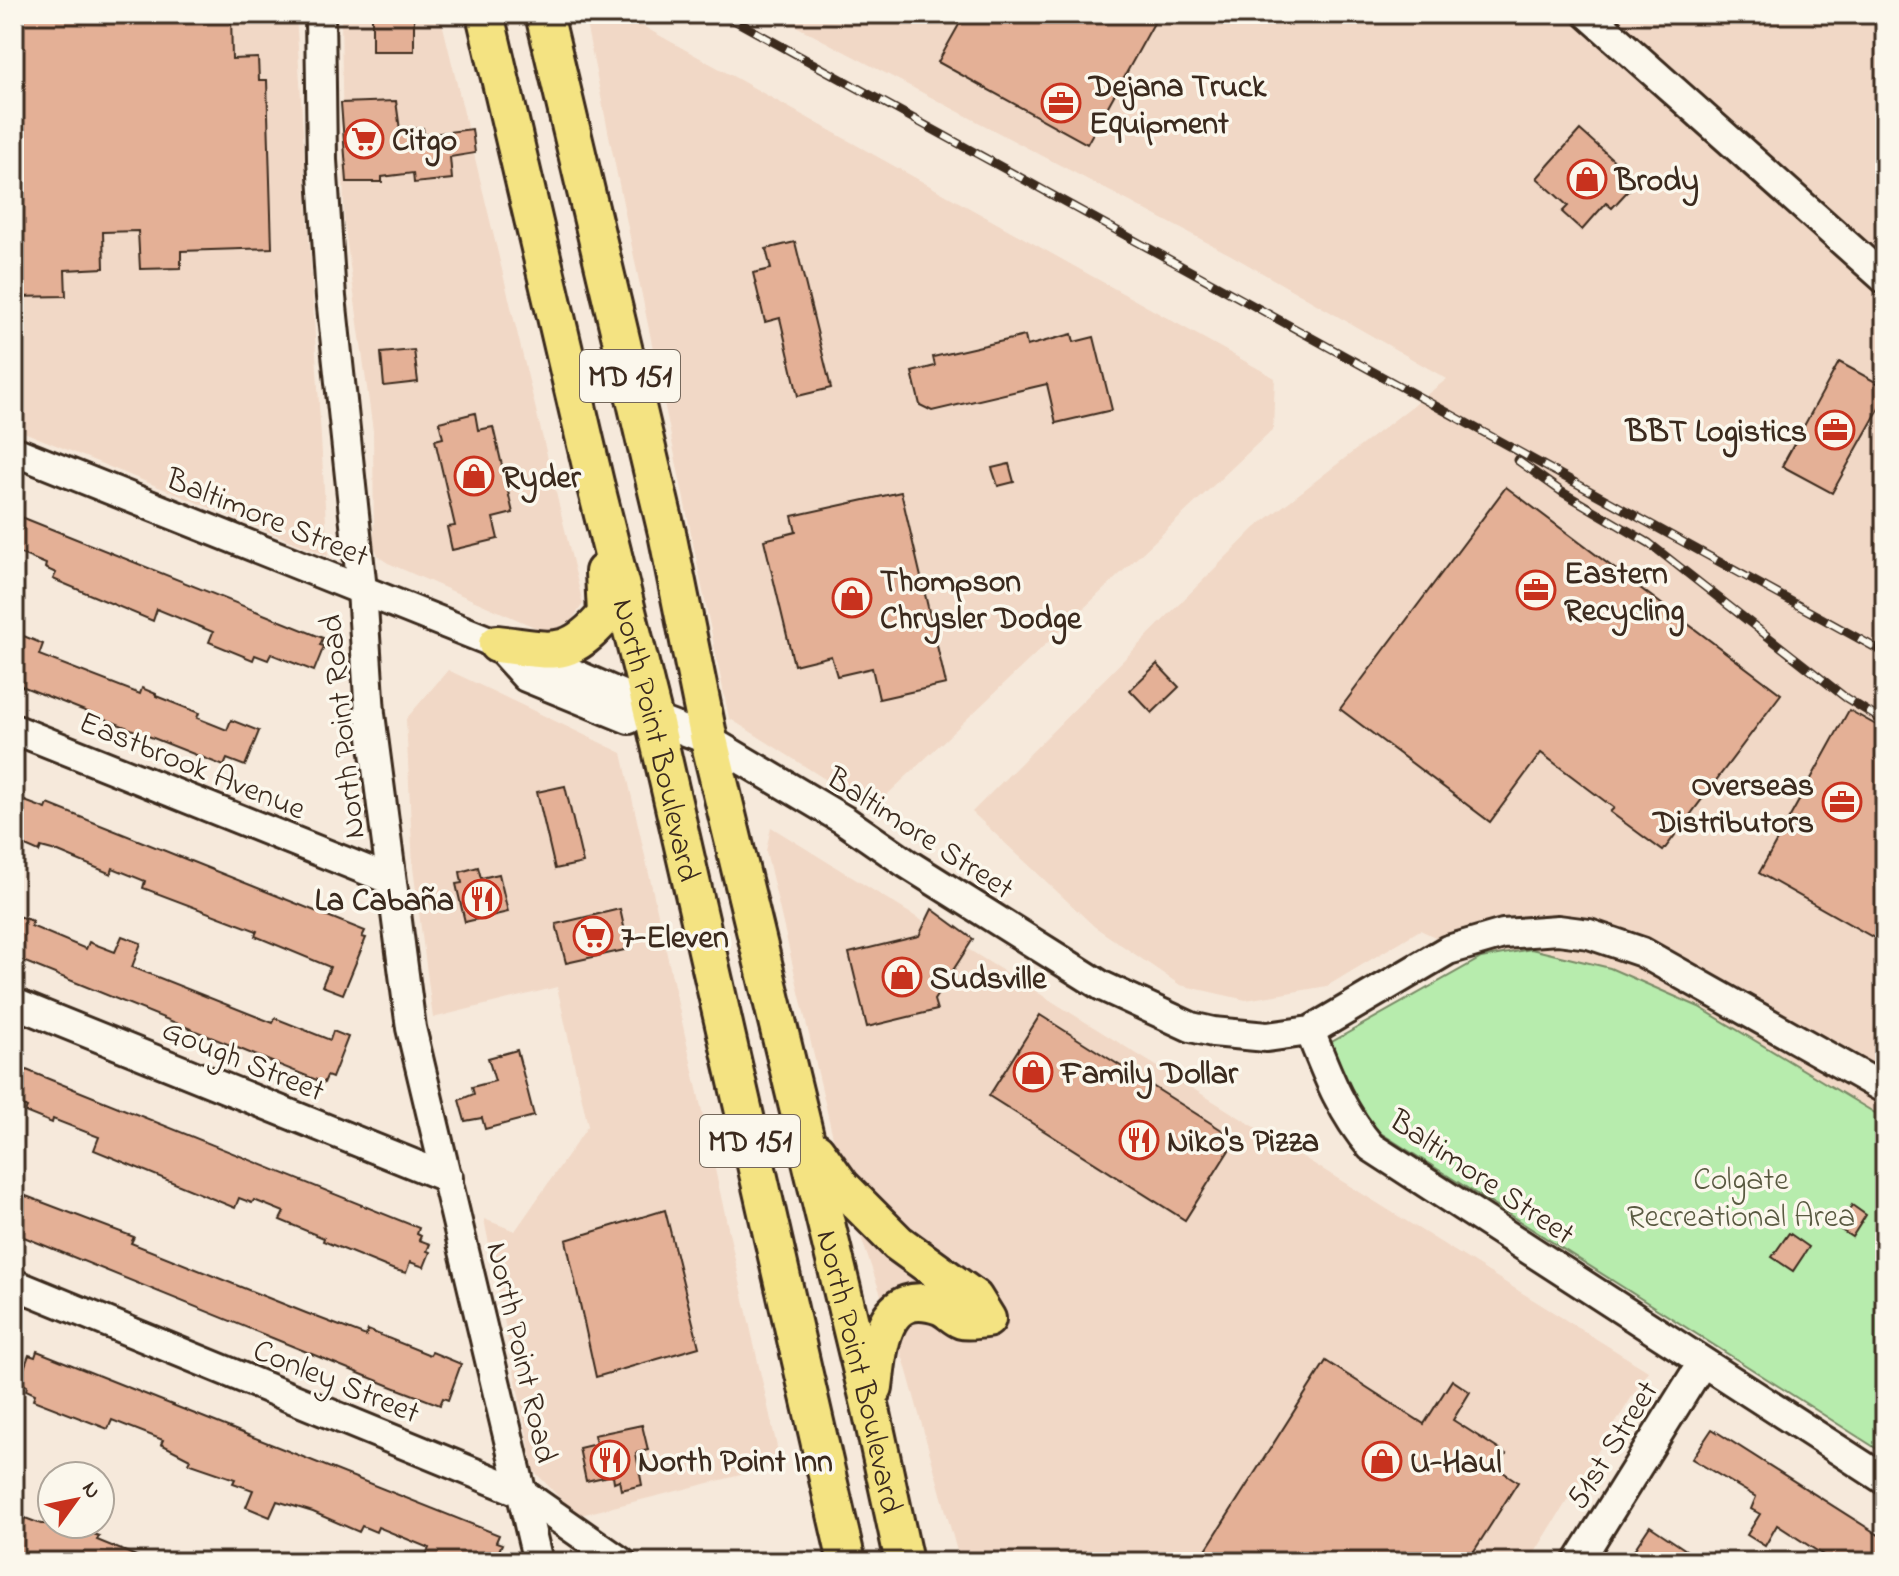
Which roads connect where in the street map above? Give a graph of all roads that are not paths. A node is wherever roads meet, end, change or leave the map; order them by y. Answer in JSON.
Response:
{"nodes":[{"id":1,"x":320,"y":14,"type":"edge"},
{"id":2,"x":485,"y":14,"type":"edge"},
{"id":3,"x":544,"y":14,"type":"edge"},
{"id":4,"x":1588,"y":14,"type":"edge"},
{"id":5,"x":1885,"y":279,"type":"edge"},
{"id":6,"x":14,"y":451,"type":"edge"},
{"id":7,"x":595,"y":483,"type":"junction"},
{"id":8,"x":362,"y":590,"type":"junction"},
{"id":9,"x":497,"y":644,"type":"junction"},
{"id":10,"x":654,"y":719,"type":"junction"},
{"id":11,"x":14,"y":729,"type":"edge"},
{"id":12,"x":709,"y":740,"type":"junction"},
{"id":13,"x":391,"y":880,"type":"junction"},
{"id":14,"x":14,"y":1003,"type":"edge"},
{"id":15,"x":1310,"y":1031,"type":"junction"},
{"id":16,"x":1885,"y":1089,"type":"edge"},
{"id":17,"x":806,"y":1138,"type":"junction"},
{"id":18,"x":448,"y":1178,"type":"junction"},
{"id":19,"x":14,"y":1284,"type":"edge"},
{"id":20,"x":1702,"y":1363,"type":"junction"},
{"id":21,"x":871,"y":1409,"type":"junction"},
{"id":22,"x":1885,"y":1480,"type":"edge"},
{"id":23,"x":521,"y":1492,"type":"junction"},
{"id":24,"x":538,"y":1562,"type":"edge"},
{"id":25,"x":621,"y":1562,"type":"edge"},
{"id":26,"x":847,"y":1562,"type":"edge"},
{"id":27,"x":904,"y":1562,"type":"edge"},
{"id":28,"x":1578,"y":1562,"type":"edge"}],
"edges":[{"from":1,"to":8,"type":"street","name":"North Point Road"},
{"from":2,"to":7,"type":"main road","name":"North Point Boulevard","number":"MD 151"},
{"from":3,"to":12,"type":"main road","name":"North Point Boulevard","number":"MD 151"},
{"from":4,"to":5,"type":"street"},
{"from":6,"to":8,"type":"street","name":"Baltimore Street"},
{"from":7,"to":9,"type":"main road"},
{"from":7,"to":10,"type":"main road","name":"North Point Boulevard","number":"MD 151"},
{"from":8,"to":9,"type":"street","name":"Baltimore Street"},
{"from":8,"to":13,"type":"street","name":"North Point Road"},
{"from":9,"to":10,"type":"street","name":"Baltimore Street"},
{"from":10,"to":12,"type":"street","name":"Baltimore Street"},
{"from":10,"to":26,"type":"main road","name":"North Point Boulevard","number":"MD 151"},
{"from":11,"to":13,"type":"street","name":"Eastbrook Avenue"},
{"from":12,"to":15,"type":"street","name":"Baltimore Street"},
{"from":12,"to":17,"type":"main road","name":"North Point Boulevard","number":"MD 151"},
{"from":13,"to":18,"type":"street","name":"North Point Road"},
{"from":14,"to":18,"type":"street","name":"Gough Street"},
{"from":15,"to":16,"type":"street"},
{"from":15,"to":20,"type":"street","name":"Baltimore Street"},
{"from":17,"to":21,"type":"main road","name":"North Point Boulevard","number":"MD 151"},
{"from":17,"to":21,"type":"main road"},
{"from":18,"to":23,"type":"street","name":"North Point Road"},
{"from":19,"to":23,"type":"street","name":"Conley Street"},
{"from":20,"to":22,"type":"street","name":"Baltimore Street"},
{"from":20,"to":28,"type":"street","name":"51st Street"},
{"from":21,"to":27,"type":"main road","name":"North Point Boulevard","number":"MD 151"},
{"from":23,"to":24,"type":"street","name":"North Point Road"},
{"from":23,"to":25,"type":"street","name":"Conley Street"}]}
